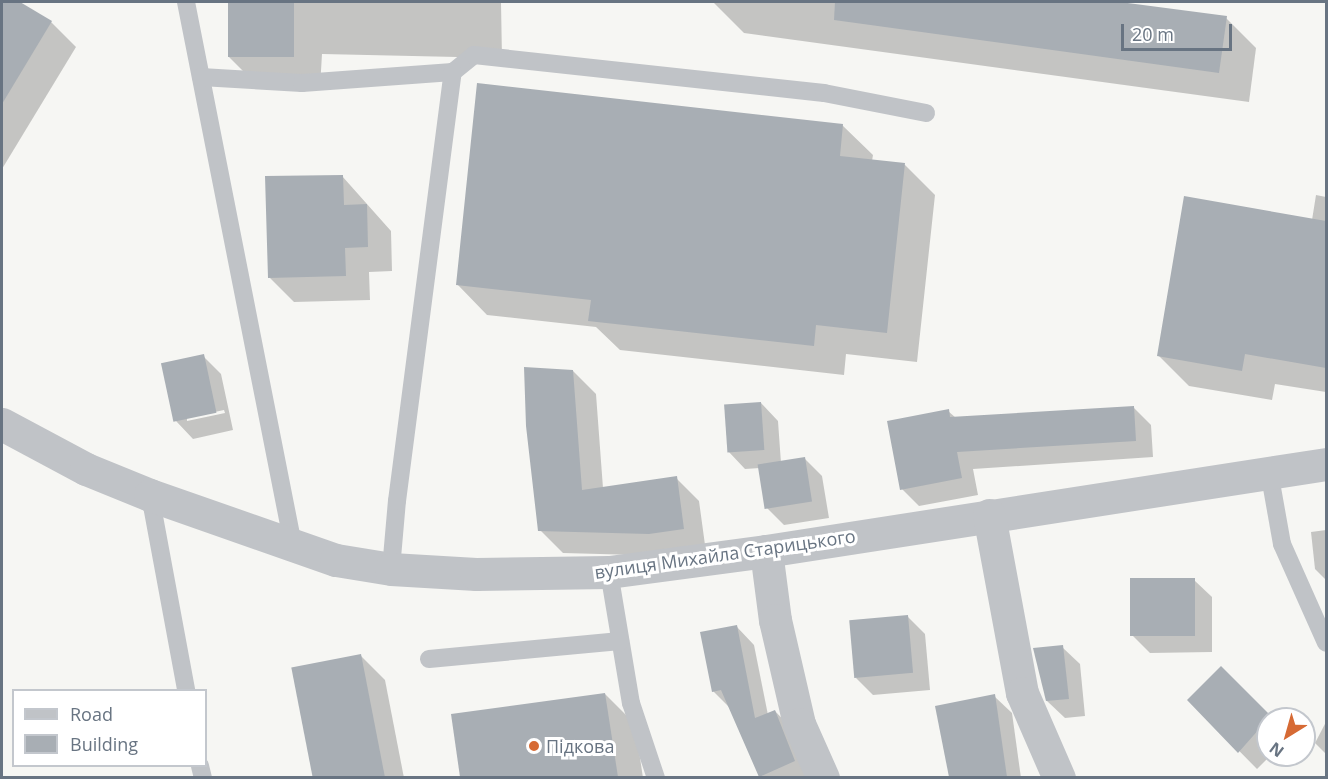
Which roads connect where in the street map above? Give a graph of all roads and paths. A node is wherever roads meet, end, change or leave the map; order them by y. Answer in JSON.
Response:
{"nodes":[{"id":1,"x":186,"y":2,"type":"edge"},
{"id":2,"x":453,"y":72,"type":"junction"},
{"id":3,"x":201,"y":77,"type":"junction"},
{"id":4,"x":926,"y":113,"type":"dead end"},
{"id":5,"x":2,"y":424,"type":"edge"},
{"id":6,"x":1326,"y":464,"type":"edge"},
{"id":7,"x":1269,"y":471,"type":"junction"},
{"id":8,"x":150,"y":495,"type":"junction"},
{"id":9,"x":989,"y":515,"type":"junction"},
{"id":10,"x":293,"y":545,"type":"junction"},
{"id":11,"x":766,"y":551,"type":"junction"},
{"id":12,"x":391,"y":569,"type":"junction"},
{"id":13,"x":609,"y":572,"type":"junction"},
{"id":14,"x":620,"y":641,"type":"junction"},
{"id":15,"x":1326,"y":643,"type":"edge"},
{"id":16,"x":429,"y":659,"type":"dead end"},
{"id":17,"x":186,"y":689,"type":"edge"},
{"id":18,"x":656,"y":777,"type":"edge"},
{"id":19,"x":823,"y":777,"type":"edge"},
{"id":20,"x":1059,"y":777,"type":"edge"}],
"edges":[{"from":1,"to":3,"type":"lane"},
{"from":2,"to":3,"type":"lane"},
{"from":2,"to":4,"type":"lane"},
{"from":2,"to":12,"type":"lane"},
{"from":3,"to":10,"type":"lane"},
{"from":5,"to":8,"type":"street","name":"вулиця Михайла Старицького"},
{"from":6,"to":7,"type":"street","name":"вулиця Михайла Старицького"},
{"from":7,"to":9,"type":"street","name":"вулиця Михайла Старицького"},
{"from":7,"to":15,"type":"lane"},
{"from":8,"to":10,"type":"street","name":"вулиця Михайла Старицького"},
{"from":8,"to":17,"type":"lane"},
{"from":9,"to":11,"type":"street","name":"вулиця Михайла Старицького"},
{"from":9,"to":20,"type":"street"},
{"from":10,"to":12,"type":"street","name":"вулиця Михайла Старицького"},
{"from":11,"to":13,"type":"street","name":"вулиця Михайла Старицького"},
{"from":11,"to":19,"type":"street"},
{"from":12,"to":13,"type":"street","name":"вулиця Михайла Старицького"},
{"from":13,"to":14,"type":"lane"},
{"from":14,"to":16,"type":"lane"},
{"from":14,"to":18,"type":"lane"}]}
